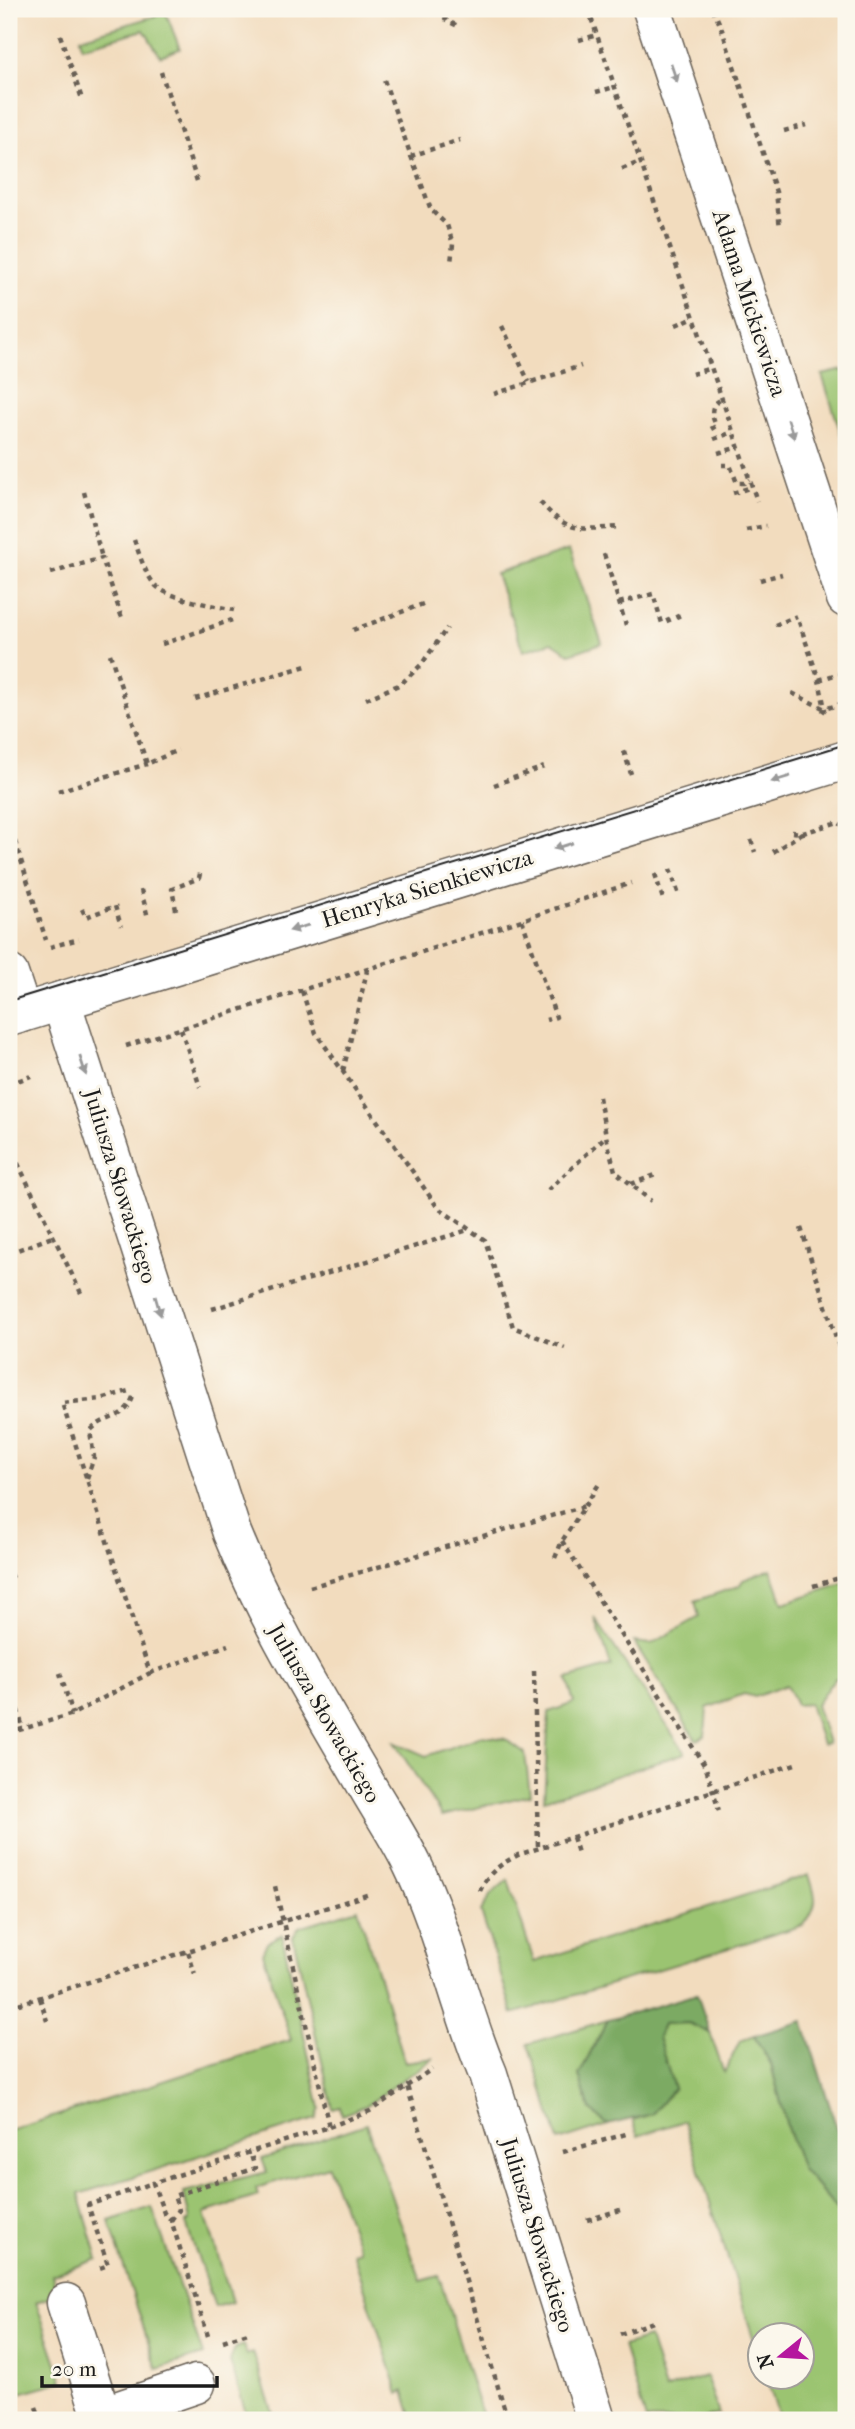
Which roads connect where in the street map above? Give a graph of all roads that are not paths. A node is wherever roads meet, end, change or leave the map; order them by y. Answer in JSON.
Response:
{"nodes":[{"id":1,"x":652,"y":9,"type":"edge"},
{"id":2,"x":846,"y":598,"type":"edge"},
{"id":3,"x":846,"y":760,"type":"edge"},
{"id":4,"x":9,"y":974,"type":"edge"},
{"id":5,"x":61,"y":1001,"type":"junction"},
{"id":6,"x":15,"y":1015,"type":"edge"},
{"id":7,"x":66,"y":2303,"type":"road end"},
{"id":8,"x":196,"y":2385,"type":"dead end"},
{"id":9,"x":102,"y":2418,"type":"edge"},
{"id":10,"x":596,"y":2420,"type":"edge"}],
"edges":[{"from":1,"to":2,"type":"street","name":"Adama Mickiewicza","one_way":true},
{"from":3,"to":5,"type":"street","name":"Henryka Sienkiewicza","one_way":true},
{"from":4,"to":6,"type":"street"},
{"from":5,"to":6,"type":"street","name":"Henryka Sienkiewicza"},
{"from":5,"to":10,"type":"street","name":"Juliusza Słowackiego","one_way":true},
{"from":7,"to":9,"type":"street"},
{"from":8,"to":9,"type":"street"}]}
